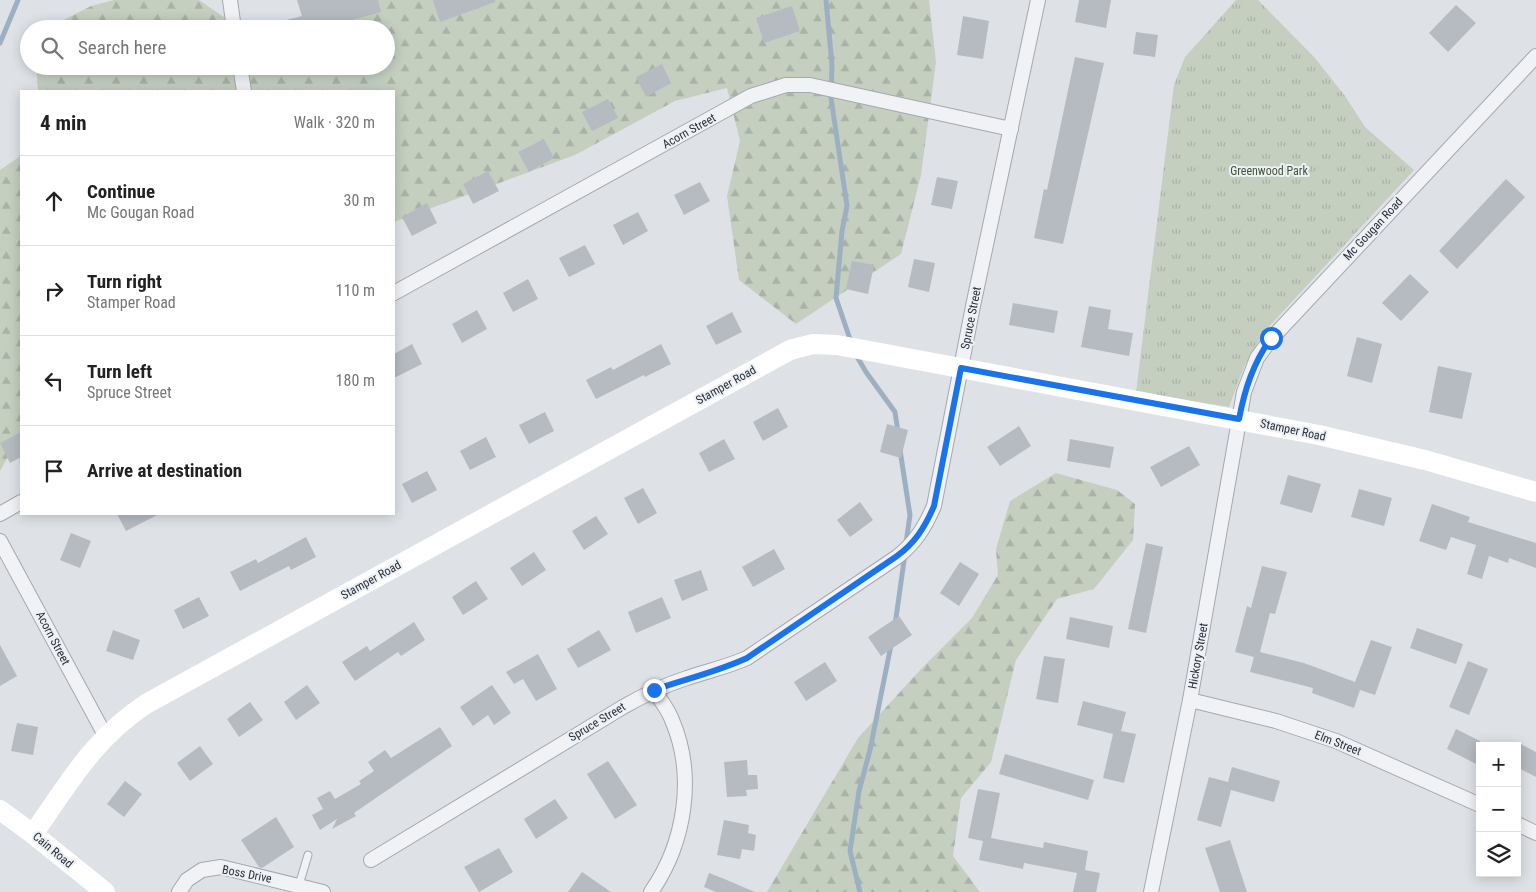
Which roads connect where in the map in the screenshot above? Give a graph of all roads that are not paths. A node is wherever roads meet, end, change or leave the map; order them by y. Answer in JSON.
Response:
{"nodes":[{"id":1,"x":230,"y":0,"type":"edge"},
{"id":2,"x":1038,"y":0,"type":"edge"},
{"id":3,"x":233,"y":20,"type":"edge"},
{"id":4,"x":1536,"y":56,"type":"edge"},
{"id":5,"x":241,"y":75,"type":"edge"},
{"id":6,"x":244,"y":90,"type":"edge"},
{"id":7,"x":1011,"y":129,"type":"junction"},
{"id":8,"x":395,"y":292,"type":"edge"},
{"id":9,"x":961,"y":368,"type":"junction"},
{"id":10,"x":1239,"y":419,"type":"junction"},
{"id":11,"x":1536,"y":492,"type":"edge"},
{"id":12,"x":20,"y":503,"type":"edge"},
{"id":13,"x":0,"y":514,"type":"edge"},
{"id":14,"x":0,"y":541,"type":"edge"},
{"id":15,"x":654,"y":690,"type":"junction"},
{"id":16,"x":1190,"y":700,"type":"junction"},
{"id":17,"x":105,"y":736,"type":"junction"},
{"id":18,"x":1476,"y":803,"type":"edge"},
{"id":19,"x":0,"y":810,"type":"edge"},
{"id":20,"x":1521,"y":826,"type":"edge"},
{"id":21,"x":1536,"y":833,"type":"edge"},
{"id":22,"x":34,"y":834,"type":"junction"},
{"id":23,"x":308,"y":855,"type":"dead end"},
{"id":24,"x":371,"y":860,"type":"dead end"},
{"id":25,"x":299,"y":885,"type":"junction"},
{"id":26,"x":105,"y":892,"type":"edge"},
{"id":27,"x":179,"y":892,"type":"edge"},
{"id":28,"x":323,"y":892,"type":"edge"},
{"id":29,"x":651,"y":892,"type":"edge"},
{"id":30,"x":1151,"y":892,"type":"edge"}],
"edges":[{"from":1,"to":3,"type":"street"},
{"from":2,"to":7,"type":"street","name":"Spruce Street"},
{"from":4,"to":10,"type":"street","name":"Mc Gougan Road"},
{"from":5,"to":6,"type":"street"},
{"from":7,"to":8,"type":"street","name":"Acorn Street"},
{"from":7,"to":9,"type":"street","name":"Spruce Street"},
{"from":9,"to":10,"type":"street","name":"Stamper Road"},
{"from":9,"to":15,"type":"street","name":"Spruce Street"},
{"from":9,"to":17,"type":"street","name":"Stamper Road"},
{"from":10,"to":11,"type":"street","name":"Stamper Road"},
{"from":10,"to":16,"type":"street","name":"Hickory Street"},
{"from":12,"to":13,"type":"street"},
{"from":14,"to":17,"type":"street","name":"Acorn Street"},
{"from":15,"to":24,"type":"street","name":"Spruce Street"},
{"from":15,"to":29,"type":"street"},
{"from":16,"to":18,"type":"street","name":"Elm Street"},
{"from":16,"to":30,"type":"street","name":"Hickory Street"},
{"from":17,"to":22,"type":"street","name":"Stamper Road"},
{"from":19,"to":22,"type":"street","name":"Cain Road"},
{"from":20,"to":21,"type":"street"},
{"from":22,"to":26,"type":"street","name":"Cain Road"},
{"from":23,"to":25,"type":"lane"},
{"from":25,"to":27,"type":"street","name":"Boss Drive"},
{"from":25,"to":28,"type":"street","name":"Boss Drive"}]}
